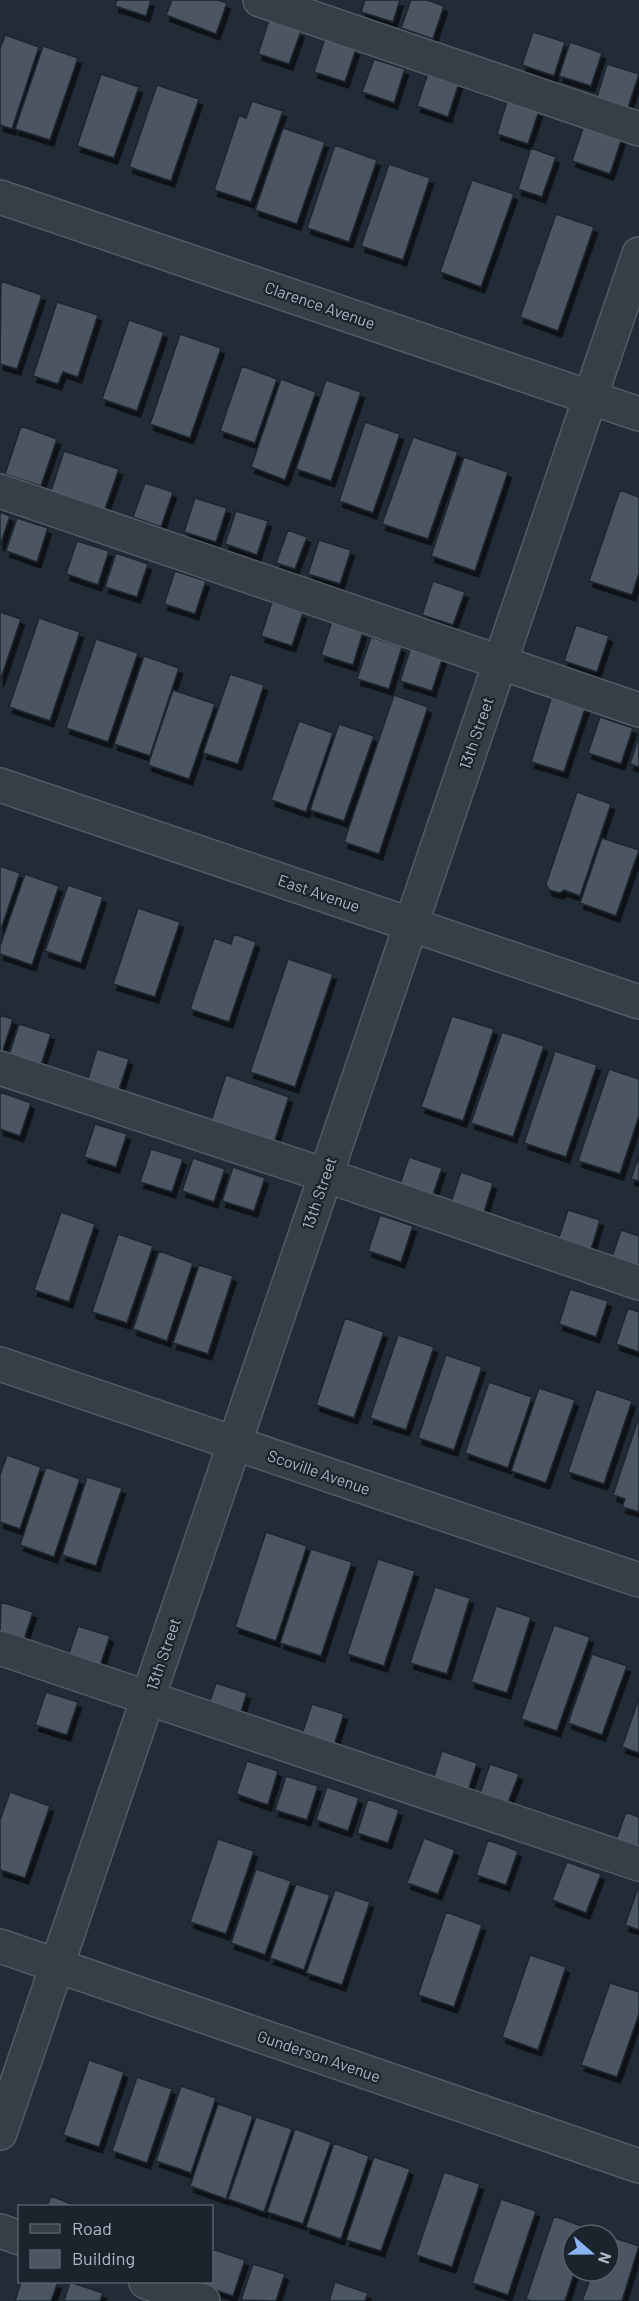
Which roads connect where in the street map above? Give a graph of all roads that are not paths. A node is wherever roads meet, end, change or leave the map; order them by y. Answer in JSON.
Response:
{"nodes":[{"id":1,"x":260,"y":0,"type":"edge"},
{"id":2,"x":639,"y":129,"type":"edge"},
{"id":3,"x":0,"y":197,"type":"edge"},
{"id":4,"x":639,"y":254,"type":"edge"},
{"id":5,"x":590,"y":397,"type":"junction"},
{"id":6,"x":639,"y":414,"type":"edge"},
{"id":7,"x":0,"y":491,"type":"edge"},
{"id":8,"x":500,"y":662,"type":"junction"},
{"id":9,"x":639,"y":710,"type":"edge"},
{"id":10,"x":0,"y":784,"type":"edge"},
{"id":11,"x":411,"y":924,"type":"junction"},
{"id":12,"x":639,"y":1002,"type":"edge"},
{"id":13,"x":0,"y":1068,"type":"edge"},
{"id":14,"x":326,"y":1175,"type":"junction"},
{"id":15,"x":639,"y":1283,"type":"edge"},
{"id":16,"x":0,"y":1364,"type":"edge"},
{"id":17,"x":234,"y":1444,"type":"junction"},
{"id":18,"x":639,"y":1580,"type":"edge"},
{"id":19,"x":0,"y":1648,"type":"edge"},
{"id":20,"x":148,"y":1698,"type":"junction"},
{"id":21,"x":639,"y":1864,"type":"edge"},
{"id":22,"x":0,"y":1946,"type":"edge"},
{"id":23,"x":57,"y":1966,"type":"junction"},
{"id":24,"x":0,"y":2133,"type":"edge"},
{"id":25,"x":639,"y":2166,"type":"edge"},
{"id":26,"x":0,"y":2231,"type":"edge"},
{"id":27,"x":18,"y":2237,"type":"edge"},
{"id":28,"x":149,"y":2283,"type":"edge"},
{"id":29,"x":203,"y":2301,"type":"edge"}],
"edges":[{"from":1,"to":2,"type":"street"},
{"from":3,"to":5,"type":"street","name":"Clarence Avenue"},
{"from":4,"to":5,"type":"street","name":"13th Street"},
{"from":5,"to":6,"type":"street","name":"Clarence Avenue"},
{"from":5,"to":8,"type":"street","name":"13th Street"},
{"from":7,"to":8,"type":"street"},
{"from":8,"to":9,"type":"street"},
{"from":8,"to":11,"type":"street","name":"13th Street"},
{"from":10,"to":11,"type":"street","name":"East Avenue"},
{"from":11,"to":12,"type":"street","name":"East Avenue"},
{"from":11,"to":14,"type":"street","name":"13th Street"},
{"from":13,"to":14,"type":"street"},
{"from":14,"to":15,"type":"street"},
{"from":14,"to":17,"type":"street","name":"13th Street"},
{"from":16,"to":17,"type":"street","name":"Scoville Avenue"},
{"from":17,"to":18,"type":"street","name":"Scoville Avenue"},
{"from":17,"to":20,"type":"street","name":"13th Street"},
{"from":19,"to":20,"type":"street"},
{"from":20,"to":21,"type":"street"},
{"from":20,"to":23,"type":"street","name":"13th Street"},
{"from":22,"to":23,"type":"street","name":"Gunderson Avenue"},
{"from":23,"to":24,"type":"street","name":"13th Street"},
{"from":23,"to":25,"type":"street","name":"Gunderson Avenue"},
{"from":26,"to":27,"type":"street"},
{"from":28,"to":29,"type":"street"}]}
